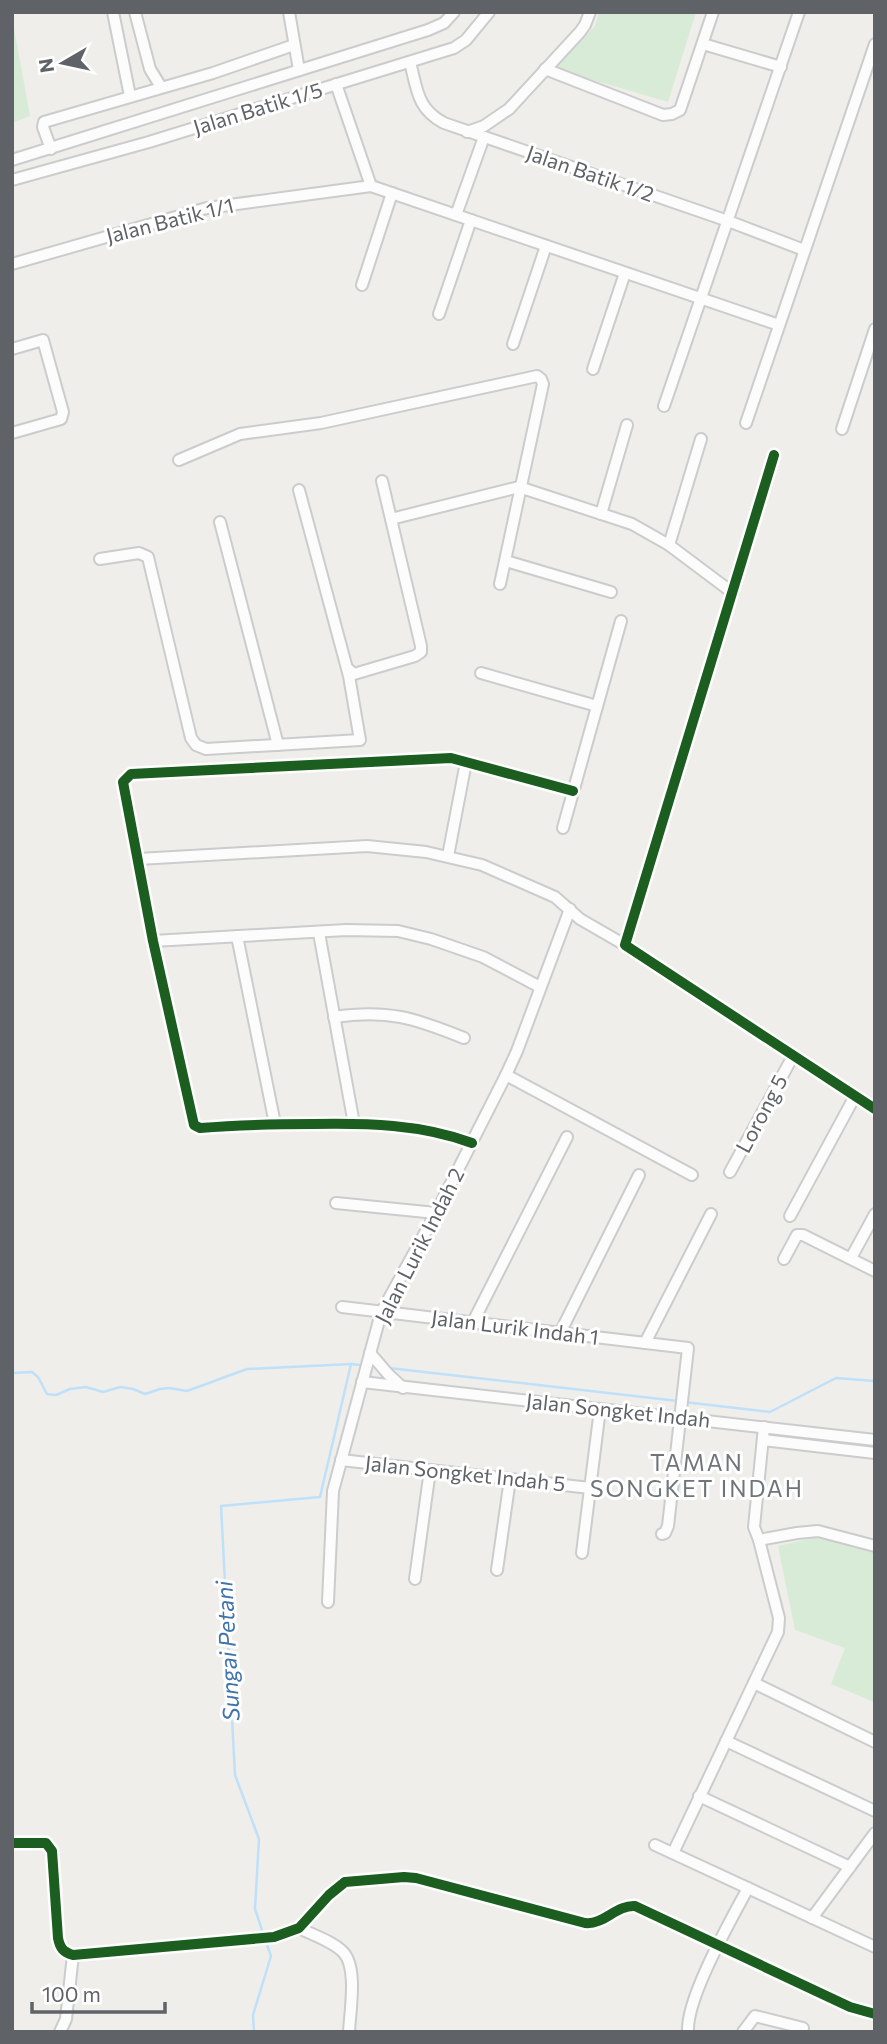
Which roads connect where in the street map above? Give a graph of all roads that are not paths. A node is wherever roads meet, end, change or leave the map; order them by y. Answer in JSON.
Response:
{"nodes":[{"id":1,"x":113,"y":12,"type":"edge"},
{"id":2,"x":135,"y":12,"type":"edge"},
{"id":3,"x":289,"y":12,"type":"edge"},
{"id":4,"x":454,"y":12,"type":"edge"},
{"id":5,"x":489,"y":12,"type":"edge"},
{"id":6,"x":590,"y":12,"type":"edge"},
{"id":7,"x":713,"y":12,"type":"edge"},
{"id":8,"x":799,"y":12,"type":"edge"},
{"id":9,"x":140,"y":33,"type":"junction"},
{"id":10,"x":118,"y":36,"type":"junction"},
{"id":11,"x":703,"y":44,"type":"junction"},
{"id":12,"x":875,"y":44,"type":"edge"},
{"id":13,"x":294,"y":45,"type":"junction"},
{"id":14,"x":410,"y":62,"type":"junction"},
{"id":15,"x":781,"y":67,"type":"junction"},
{"id":16,"x":545,"y":69,"type":"junction"},
{"id":17,"x":299,"y":70,"type":"junction"},
{"id":18,"x":336,"y":84,"type":"junction"},
{"id":19,"x":161,"y":87,"type":"junction"},
{"id":20,"x":130,"y":96,"type":"junction"},
{"id":21,"x":467,"y":132,"type":"junction"},
{"id":22,"x":484,"y":137,"type":"junction"},
{"id":23,"x":51,"y":149,"type":"junction"},
{"id":24,"x":12,"y":160,"type":"edge"},
{"id":25,"x":12,"y":180,"type":"edge"},
{"id":26,"x":371,"y":186,"type":"junction"},
{"id":27,"x":392,"y":193,"type":"junction"},
{"id":28,"x":456,"y":215,"type":"junction"},
{"id":29,"x":471,"y":220,"type":"junction"},
{"id":30,"x":728,"y":221,"type":"junction"},
{"id":31,"x":546,"y":246,"type":"junction"},
{"id":32,"x":804,"y":250,"type":"junction"},
{"id":33,"x":12,"y":264,"type":"edge"},
{"id":34,"x":625,"y":273,"type":"junction"},
{"id":35,"x":362,"y":285,"type":"dead end"},
{"id":36,"x":701,"y":299,"type":"junction"},
{"id":37,"x":439,"y":314,"type":"dead end"},
{"id":38,"x":779,"y":325,"type":"junction"},
{"id":39,"x":875,"y":329,"type":"edge"},
{"id":40,"x":513,"y":344,"type":"dead end"},
{"id":41,"x":12,"y":349,"type":"edge"},
{"id":42,"x":593,"y":369,"type":"dead end"},
{"id":43,"x":664,"y":407,"type":"dead end"},
{"id":44,"x":746,"y":422,"type":"dead end"},
{"id":45,"x":627,"y":425,"type":"dead end"},
{"id":46,"x":842,"y":429,"type":"dead end"},
{"id":47,"x":12,"y":433,"type":"edge"},
{"id":48,"x":701,"y":439,"type":"dead end"},
{"id":49,"x":774,"y":455,"type":"dead end"},
{"id":50,"x":179,"y":460,"type":"dead end"},
{"id":51,"x":382,"y":481,"type":"dead end"},
{"id":52,"x":519,"y":487,"type":"junction"},
{"id":53,"x":299,"y":490,"type":"dead end"},
{"id":54,"x":601,"y":513,"type":"junction"},
{"id":55,"x":391,"y":519,"type":"junction"},
{"id":56,"x":220,"y":522,"type":"dead end"},
{"id":57,"x":669,"y":545,"type":"junction"},
{"id":58,"x":100,"y":559,"type":"dead end"},
{"id":59,"x":506,"y":561,"type":"junction"},
{"id":60,"x":500,"y":584,"type":"dead end"},
{"id":61,"x":611,"y":593,"type":"dead end"},
{"id":62,"x":733,"y":593,"type":"junction"},
{"id":63,"x":621,"y":621,"type":"dead end"},
{"id":64,"x":346,"y":668,"type":"junction"},
{"id":65,"x":481,"y":673,"type":"dead end"},
{"id":66,"x":597,"y":706,"type":"junction"},
{"id":67,"x":278,"y":745,"type":"junction"},
{"id":68,"x":466,"y":762,"type":"junction"},
{"id":69,"x":573,"y":791,"type":"junction"},
{"id":70,"x":563,"y":828,"type":"dead end"},
{"id":71,"x":448,"y":856,"type":"junction"},
{"id":72,"x":138,"y":859,"type":"junction"},
{"id":73,"x":570,"y":909,"type":"junction"},
{"id":74,"x":319,"y":933,"type":"junction"},
{"id":75,"x":237,"y":936,"type":"junction"},
{"id":76,"x":153,"y":941,"type":"junction"},
{"id":77,"x":625,"y":945,"type":"junction"},
{"id":78,"x":540,"y":987,"type":"junction"},
{"id":79,"x":334,"y":1017,"type":"junction"},
{"id":80,"x":464,"y":1038,"type":"dead end"},
{"id":81,"x":793,"y":1056,"type":"junction"},
{"id":82,"x":506,"y":1075,"type":"junction"},
{"id":83,"x":855,"y":1096,"type":"junction"},
{"id":84,"x":875,"y":1109,"type":"edge"},
{"id":85,"x":275,"y":1124,"type":"junction"},
{"id":86,"x":354,"y":1124,"type":"junction"},
{"id":87,"x":567,"y":1137,"type":"dead end"},
{"id":88,"x":472,"y":1143,"type":"junction"},
{"id":89,"x":730,"y":1172,"type":"dead end"},
{"id":90,"x":639,"y":1175,"type":"dead end"},
{"id":91,"x":692,"y":1175,"type":"dead end"},
{"id":92,"x":336,"y":1203,"type":"dead end"},
{"id":93,"x":436,"y":1213,"type":"junction"},
{"id":94,"x":711,"y":1214,"type":"dead end"},
{"id":95,"x":875,"y":1214,"type":"edge"},
{"id":96,"x":790,"y":1216,"type":"dead end"},
{"id":97,"x":851,"y":1258,"type":"junction"},
{"id":98,"x":784,"y":1259,"type":"dead end"},
{"id":99,"x":875,"y":1271,"type":"edge"},
{"id":100,"x":342,"y":1307,"type":"dead end"},
{"id":101,"x":381,"y":1312,"type":"junction"},
{"id":102,"x":473,"y":1322,"type":"junction"},
{"id":103,"x":560,"y":1333,"type":"junction"},
{"id":104,"x":645,"y":1343,"type":"junction"},
{"id":105,"x":370,"y":1353,"type":"junction"},
{"id":106,"x":362,"y":1382,"type":"junction"},
{"id":107,"x":403,"y":1388,"type":"junction"},
{"id":108,"x":600,"y":1409,"type":"junction"},
{"id":109,"x":680,"y":1413,"type":"junction"},
{"id":110,"x":764,"y":1427,"type":"junction"},
{"id":111,"x":763,"y":1440,"type":"junction"},
{"id":112,"x":875,"y":1440,"type":"edge"},
{"id":113,"x":875,"y":1453,"type":"edge"},
{"id":114,"x":341,"y":1460,"type":"junction"},
{"id":115,"x":430,"y":1470,"type":"junction"},
{"id":116,"x":509,"y":1479,"type":"junction"},
{"id":117,"x":590,"y":1488,"type":"junction"},
{"id":118,"x":662,"y":1534,"type":"dead end"},
{"id":119,"x":759,"y":1540,"type":"junction"},
{"id":120,"x":875,"y":1546,"type":"edge"},
{"id":121,"x":582,"y":1553,"type":"dead end"},
{"id":122,"x":497,"y":1570,"type":"dead end"},
{"id":123,"x":415,"y":1579,"type":"dead end"},
{"id":124,"x":328,"y":1602,"type":"dead end"},
{"id":125,"x":754,"y":1684,"type":"junction"},
{"id":126,"x":726,"y":1741,"type":"junction"},
{"id":127,"x":875,"y":1742,"type":"edge"},
{"id":128,"x":699,"y":1796,"type":"junction"},
{"id":129,"x":875,"y":1811,"type":"edge"},
{"id":130,"x":875,"y":1833,"type":"edge"},
{"id":131,"x":12,"y":1843,"type":"edge"},
{"id":132,"x":655,"y":1845,"type":"dead end"},
{"id":133,"x":673,"y":1853,"type":"junction"},
{"id":134,"x":850,"y":1867,"type":"junction"},
{"id":135,"x":748,"y":1888,"type":"junction"},
{"id":136,"x":812,"y":1918,"type":"junction"},
{"id":137,"x":299,"y":1928,"type":"junction"},
{"id":138,"x":874,"y":1944,"type":"edge"},
{"id":139,"x":718,"y":1946,"type":"junction"},
{"id":140,"x":74,"y":1955,"type":"junction"},
{"id":141,"x":875,"y":2014,"type":"edge"},
{"id":142,"x":803,"y":2028,"type":"dead end"},
{"id":143,"x":60,"y":2032,"type":"edge"},
{"id":144,"x":349,"y":2032,"type":"edge"},
{"id":145,"x":688,"y":2032,"type":"edge"},
{"id":146,"x":743,"y":2032,"type":"edge"}],
"edges":[{"from":1,"to":10,"type":"street"},
{"from":2,"to":9,"type":"street"},
{"from":3,"to":13,"type":"street"},
{"from":4,"to":17,"type":"street"},
{"from":5,"to":14,"type":"street","name":"Jalan Batik 1/5"},
{"from":6,"to":16,"type":"street"},
{"from":7,"to":11,"type":"street"},
{"from":8,"to":15,"type":"street"},
{"from":9,"to":10,"type":"street"},
{"from":9,"to":19,"type":"street"},
{"from":10,"to":20,"type":"street"},
{"from":11,"to":15,"type":"street"},
{"from":11,"to":16,"type":"street"},
{"from":12,"to":32,"type":"street"},
{"from":13,"to":17,"type":"street"},
{"from":13,"to":19,"type":"street"},
{"from":14,"to":18,"type":"street","name":"Jalan Batik 1/5"},
{"from":14,"to":21,"type":"street","name":"Jalan Batik 1/2"},
{"from":15,"to":30,"type":"street"},
{"from":16,"to":21,"type":"street"},
{"from":17,"to":23,"type":"street"},
{"from":18,"to":25,"type":"street","name":"Jalan Batik 1/5"},
{"from":18,"to":26,"type":"street"},
{"from":19,"to":20,"type":"street"},
{"from":20,"to":23,"type":"street"},
{"from":21,"to":22,"type":"street","name":"Jalan Batik 1/2"},
{"from":22,"to":28,"type":"street"},
{"from":22,"to":30,"type":"street","name":"Jalan Batik 1/2"},
{"from":23,"to":24,"type":"street"},
{"from":26,"to":27,"type":"street"},
{"from":26,"to":33,"type":"street","name":"Jalan Batik 1/1"},
{"from":27,"to":28,"type":"street"},
{"from":27,"to":35,"type":"street"},
{"from":28,"to":29,"type":"street"},
{"from":29,"to":31,"type":"street"},
{"from":29,"to":37,"type":"street"},
{"from":30,"to":32,"type":"street","name":"Jalan Batik 1/2"},
{"from":30,"to":36,"type":"street"},
{"from":31,"to":34,"type":"street"},
{"from":31,"to":40,"type":"street"},
{"from":32,"to":38,"type":"street"},
{"from":34,"to":36,"type":"street"},
{"from":34,"to":42,"type":"street"},
{"from":36,"to":38,"type":"street"},
{"from":36,"to":43,"type":"street"},
{"from":38,"to":44,"type":"street"},
{"from":39,"to":46,"type":"street"},
{"from":41,"to":47,"type":"street"},
{"from":45,"to":54,"type":"street"},
{"from":48,"to":57,"type":"street"},
{"from":49,"to":62,"type":"street"},
{"from":50,"to":52,"type":"street"},
{"from":51,"to":55,"type":"street"},
{"from":52,"to":54,"type":"street"},
{"from":52,"to":55,"type":"street"},
{"from":52,"to":59,"type":"street"},
{"from":53,"to":64,"type":"street"},
{"from":54,"to":57,"type":"street"},
{"from":55,"to":64,"type":"street"},
{"from":56,"to":67,"type":"street"},
{"from":57,"to":62,"type":"street"},
{"from":58,"to":67,"type":"street"},
{"from":59,"to":60,"type":"street"},
{"from":59,"to":61,"type":"street"},
{"from":62,"to":77,"type":"street"},
{"from":63,"to":66,"type":"street"},
{"from":64,"to":67,"type":"street"},
{"from":65,"to":66,"type":"street"},
{"from":66,"to":69,"type":"street"},
{"from":68,"to":69,"type":"street"},
{"from":68,"to":71,"type":"street"},
{"from":68,"to":72,"type":"street"},
{"from":69,"to":70,"type":"street"},
{"from":71,"to":72,"type":"street"},
{"from":71,"to":73,"type":"street"},
{"from":72,"to":76,"type":"street"},
{"from":73,"to":77,"type":"street"},
{"from":73,"to":78,"type":"street","name":"Jalan Lurik Indah 2"},
{"from":74,"to":75,"type":"street"},
{"from":74,"to":78,"type":"street"},
{"from":74,"to":79,"type":"street"},
{"from":75,"to":76,"type":"street"},
{"from":75,"to":85,"type":"street"},
{"from":76,"to":85,"type":"street"},
{"from":77,"to":81,"type":"street"},
{"from":78,"to":82,"type":"street","name":"Jalan Lurik Indah 2"},
{"from":79,"to":80,"type":"street"},
{"from":79,"to":86,"type":"street"},
{"from":81,"to":83,"type":"street"},
{"from":81,"to":89,"type":"street","name":"Lorong 5"},
{"from":82,"to":88,"type":"street","name":"Jalan Lurik Indah 2"},
{"from":82,"to":91,"type":"street"},
{"from":83,"to":84,"type":"street"},
{"from":83,"to":96,"type":"street"},
{"from":85,"to":86,"type":"street"},
{"from":86,"to":88,"type":"street"},
{"from":87,"to":102,"type":"street"},
{"from":88,"to":93,"type":"street","name":"Jalan Lurik Indah 2"},
{"from":90,"to":103,"type":"street"},
{"from":92,"to":93,"type":"street"},
{"from":93,"to":101,"type":"street","name":"Jalan Lurik Indah 2"},
{"from":94,"to":104,"type":"street"},
{"from":95,"to":97,"type":"street"},
{"from":97,"to":98,"type":"street"},
{"from":97,"to":99,"type":"street"},
{"from":100,"to":101,"type":"street","name":"Jalan Lurik Indah 1"},
{"from":101,"to":102,"type":"street","name":"Jalan Lurik Indah 1"},
{"from":101,"to":105,"type":"street","name":"Jalan Lurik Indah 2"},
{"from":102,"to":103,"type":"street","name":"Jalan Lurik Indah 1"},
{"from":103,"to":104,"type":"street","name":"Jalan Lurik Indah 1"},
{"from":104,"to":109,"type":"street","name":"Jalan Lurik Indah 1"},
{"from":105,"to":106,"type":"street","name":"Jalan Lurik Indah 2"},
{"from":105,"to":107,"type":"street"},
{"from":106,"to":107,"type":"street","name":"Jalan Songket Indah"},
{"from":106,"to":114,"type":"street","name":"Jalan Lurik Indah 2"},
{"from":107,"to":108,"type":"street","name":"Jalan Songket Indah"},
{"from":108,"to":109,"type":"street","name":"Jalan Songket Indah"},
{"from":108,"to":117,"type":"street"},
{"from":109,"to":110,"type":"street","name":"Jalan Songket Indah"},
{"from":109,"to":118,"type":"street"},
{"from":110,"to":111,"type":"street"},
{"from":110,"to":112,"type":"street","name":"Jalan Songket Indah"},
{"from":111,"to":113,"type":"street"},
{"from":111,"to":119,"type":"street"},
{"from":114,"to":115,"type":"street","name":"Jalan Songket Indah 5"},
{"from":114,"to":124,"type":"street","name":"Jalan Lurik Indah 2"},
{"from":115,"to":116,"type":"street","name":"Jalan Songket Indah 5"},
{"from":115,"to":123,"type":"street"},
{"from":116,"to":117,"type":"street","name":"Jalan Songket Indah 5"},
{"from":116,"to":122,"type":"street"},
{"from":117,"to":121,"type":"street"},
{"from":119,"to":120,"type":"street"},
{"from":119,"to":125,"type":"street"},
{"from":125,"to":126,"type":"street"},
{"from":125,"to":127,"type":"street"},
{"from":126,"to":128,"type":"street"},
{"from":126,"to":129,"type":"street"},
{"from":128,"to":133,"type":"street"},
{"from":128,"to":134,"type":"street"},
{"from":130,"to":134,"type":"street"},
{"from":131,"to":140,"type":"street"},
{"from":132,"to":133,"type":"street"},
{"from":133,"to":135,"type":"street"},
{"from":134,"to":136,"type":"street"},
{"from":135,"to":136,"type":"street"},
{"from":135,"to":139,"type":"street"},
{"from":136,"to":138,"type":"street"},
{"from":137,"to":139,"type":"street"},
{"from":137,"to":140,"type":"street"},
{"from":137,"to":144,"type":"street"},
{"from":139,"to":141,"type":"street"},
{"from":139,"to":145,"type":"street"},
{"from":140,"to":143,"type":"street"},
{"from":142,"to":146,"type":"street"}]}
